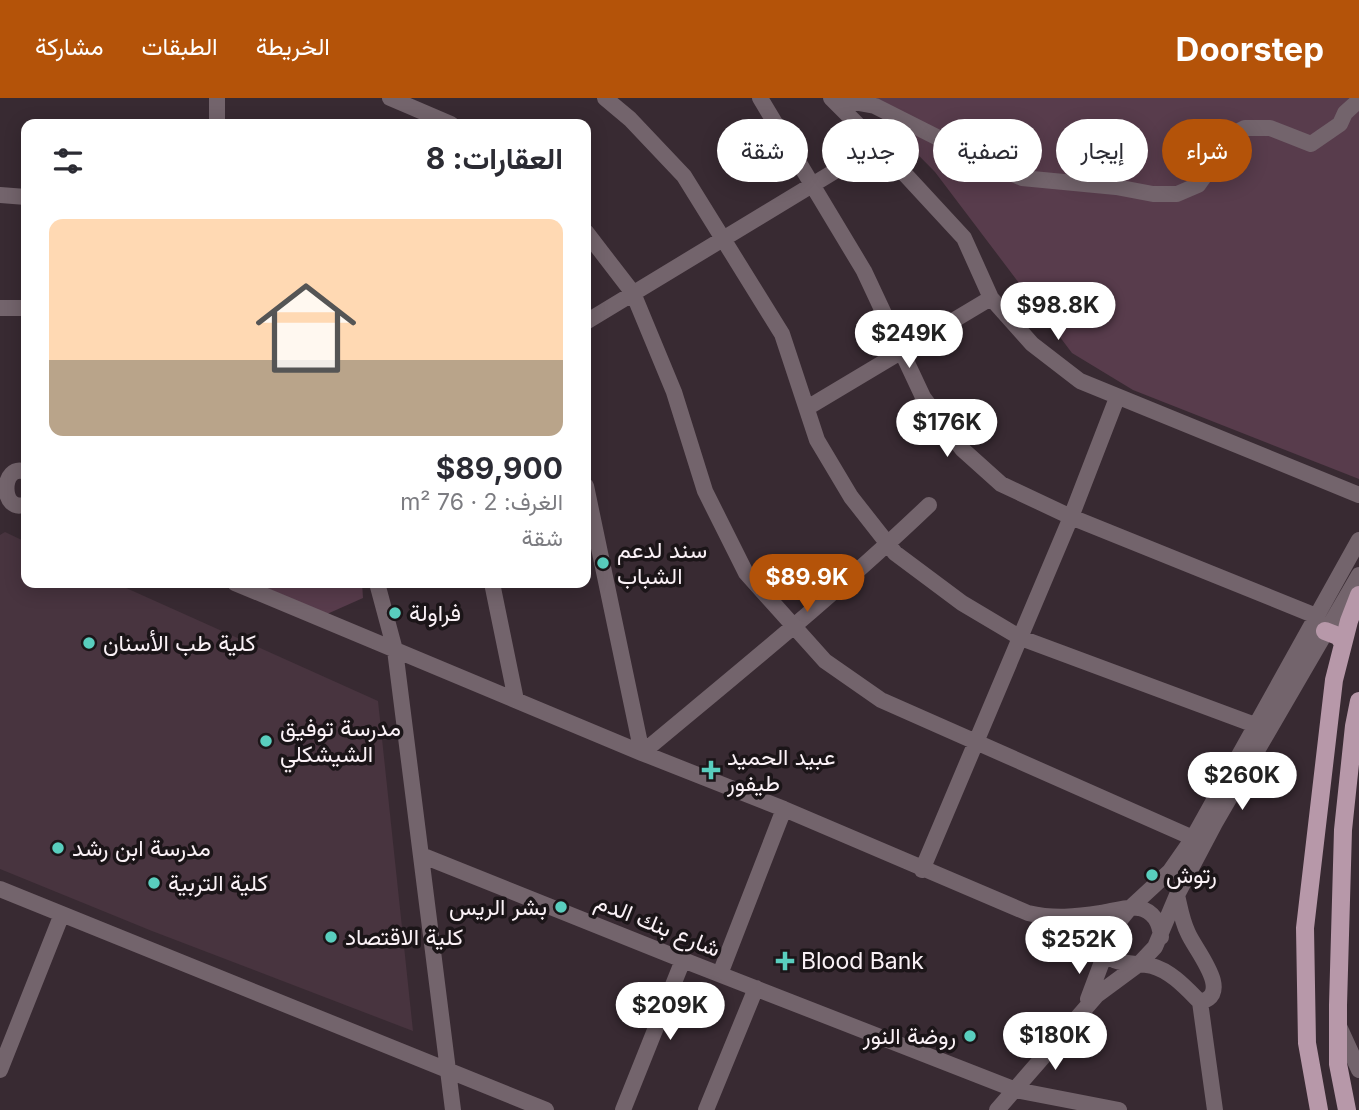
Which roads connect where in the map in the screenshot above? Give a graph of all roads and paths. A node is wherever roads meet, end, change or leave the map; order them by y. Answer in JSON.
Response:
{"nodes":[{"id":1,"x":217,"y":98,"type":"edge"},
{"id":2,"x":390,"y":98,"type":"edge"},
{"id":3,"x":605,"y":98,"type":"edge"},
{"id":4,"x":760,"y":98,"type":"edge"},
{"id":5,"x":831,"y":98,"type":"edge"},
{"id":6,"x":1356,"y":102,"type":"dead end"},
{"id":7,"x":217,"y":119,"type":"edge"},
{"id":8,"x":439,"y":119,"type":"edge"},
{"id":9,"x":852,"y":119,"type":"edge"},
{"id":10,"x":822,"y":180,"type":"edge"},
{"id":11,"x":912,"y":182,"type":"edge"},
{"id":12,"x":812,"y":186,"type":"junction"},
{"id":13,"x":0,"y":195,"type":"edge"},
{"id":14,"x":21,"y":197,"type":"edge"},
{"id":15,"x":591,"y":238,"type":"edge"},
{"id":16,"x":722,"y":240,"type":"junction"},
{"id":17,"x":633,"y":293,"type":"junction"},
{"id":18,"x":991,"y":298,"type":"junction"},
{"id":19,"x":0,"y":308,"type":"edge"},
{"id":20,"x":21,"y":308,"type":"edge"},
{"id":21,"x":591,"y":319,"type":"edge"},
{"id":22,"x":903,"y":352,"type":"junction"},
{"id":23,"x":1117,"y":398,"type":"junction"},
{"id":24,"x":807,"y":408,"type":"junction"},
{"id":25,"x":12,"y":472,"type":"edge"},
{"id":26,"x":0,"y":489,"type":"edge"},
{"id":27,"x":1359,"y":495,"type":"edge"},
{"id":28,"x":21,"y":505,"type":"edge"},
{"id":29,"x":929,"y":505,"type":"dead end"},
{"id":30,"x":0,"y":510,"type":"edge"},
{"id":31,"x":591,"y":510,"type":"edge"},
{"id":32,"x":1071,"y":517,"type":"junction"},
{"id":33,"x":1359,"y":540,"type":"edge"},
{"id":34,"x":888,"y":544,"type":"junction"},
{"id":35,"x":1359,"y":575,"type":"edge"},
{"id":36,"x":247,"y":588,"type":"edge"},
{"id":37,"x":378,"y":588,"type":"edge"},
{"id":38,"x":493,"y":588,"type":"edge"},
{"id":39,"x":1359,"y":595,"type":"edge"},
{"id":40,"x":1320,"y":624,"type":"junction"},
{"id":41,"x":793,"y":626,"type":"junction"},
{"id":42,"x":1021,"y":638,"type":"junction"},
{"id":43,"x":1343,"y":643,"type":"junction"},
{"id":44,"x":395,"y":650,"type":"junction"},
{"id":45,"x":516,"y":700,"type":"junction"},
{"id":46,"x":1359,"y":701,"type":"edge"},
{"id":47,"x":1255,"y":725,"type":"junction"},
{"id":48,"x":976,"y":743,"type":"junction"},
{"id":49,"x":642,"y":752,"type":"junction"},
{"id":50,"x":784,"y":809,"type":"junction"},
{"id":51,"x":1193,"y":838,"type":"junction"},
{"id":52,"x":421,"y":855,"type":"junction"},
{"id":53,"x":922,"y":870,"type":"junction"},
{"id":54,"x":0,"y":889,"type":"edge"},
{"id":55,"x":1177,"y":895,"type":"junction"},
{"id":56,"x":1130,"y":908,"type":"junction"},
{"id":57,"x":62,"y":914,"type":"junction"},
{"id":58,"x":1044,"y":917,"type":"junction"},
{"id":59,"x":1161,"y":937,"type":"junction"},
{"id":60,"x":1105,"y":957,"type":"junction"},
{"id":61,"x":683,"y":960,"type":"junction"},
{"id":62,"x":1139,"y":964,"type":"junction"},
{"id":63,"x":720,"y":974,"type":"junction"},
{"id":64,"x":756,"y":988,"type":"junction"},
{"id":65,"x":1200,"y":1002,"type":"junction"},
{"id":66,"x":1083,"y":1009,"type":"junction"},
{"id":67,"x":1338,"y":1024,"type":"junction"},
{"id":68,"x":0,"y":1070,"type":"edge"},
{"id":69,"x":1359,"y":1070,"type":"edge"},
{"id":70,"x":450,"y":1072,"type":"junction"},
{"id":71,"x":1016,"y":1090,"type":"junction"},
{"id":72,"x":453,"y":1110,"type":"edge"},
{"id":73,"x":545,"y":1110,"type":"edge"},
{"id":74,"x":623,"y":1110,"type":"edge"},
{"id":75,"x":706,"y":1110,"type":"edge"},
{"id":76,"x":997,"y":1110,"type":"edge"},
{"id":77,"x":1119,"y":1110,"type":"edge"},
{"id":78,"x":1215,"y":1110,"type":"edge"},
{"id":79,"x":1319,"y":1110,"type":"edge"},
{"id":80,"x":1347,"y":1110,"type":"edge"}],
"edges":[{"from":1,"to":7,"type":"street"},
{"from":2,"to":8,"type":"street"},
{"from":3,"to":16,"type":"street"},
{"from":4,"to":12,"type":"street"},
{"from":5,"to":6,"type":"street"},
{"from":5,"to":9,"type":"street"},
{"from":10,"to":12,"type":"street"},
{"from":11,"to":18,"type":"street"},
{"from":12,"to":16,"type":"street"},
{"from":12,"to":22,"type":"street"},
{"from":13,"to":14,"type":"street"},
{"from":15,"to":17,"type":"street"},
{"from":16,"to":17,"type":"street"},
{"from":16,"to":24,"type":"street"},
{"from":17,"to":21,"type":"street"},
{"from":17,"to":41,"type":"street"},
{"from":18,"to":22,"type":"street"},
{"from":18,"to":23,"type":"street"},
{"from":19,"to":20,"type":"street"},
{"from":22,"to":24,"type":"street"},
{"from":22,"to":32,"type":"street"},
{"from":23,"to":27,"type":"street"},
{"from":23,"to":32,"type":"street"},
{"from":24,"to":34,"type":"street"},
{"from":25,"to":26,"type":"street"},
{"from":26,"to":28,"type":"street"},
{"from":28,"to":30,"type":"street"},
{"from":29,"to":34,"type":"street"},
{"from":31,"to":49,"type":"street"},
{"from":32,"to":40,"type":"street"},
{"from":32,"to":42,"type":"street"},
{"from":33,"to":40,"type":"street"},
{"from":34,"to":41,"type":"street"},
{"from":34,"to":42,"type":"street"},
{"from":35,"to":40,"type":"street"},
{"from":36,"to":44,"type":"street"},
{"from":37,"to":44,"type":"street"},
{"from":38,"to":45,"type":"street"},
{"from":39,"to":43,"type":"main road"},
{"from":40,"to":43,"type":"main road"},
{"from":40,"to":47,"type":"street"},
{"from":40,"to":55,"type":"street"},
{"from":41,"to":48,"type":"street"},
{"from":41,"to":49,"type":"street"},
{"from":42,"to":47,"type":"street"},
{"from":42,"to":48,"type":"street"},
{"from":43,"to":79,"type":"main road"},
{"from":44,"to":45,"type":"street"},
{"from":44,"to":52,"type":"street"},
{"from":45,"to":49,"type":"street"},
{"from":46,"to":67,"type":"main road"},
{"from":47,"to":51,"type":"street"},
{"from":48,"to":51,"type":"street"},
{"from":48,"to":53,"type":"street"},
{"from":49,"to":50,"type":"street"},
{"from":50,"to":53,"type":"street"},
{"from":50,"to":63,"type":"street"},
{"from":51,"to":56,"type":"street"},
{"from":52,"to":61,"type":"street","name":"شارع بنك الدم"},
{"from":52,"to":70,"type":"street"},
{"from":53,"to":58,"type":"street"},
{"from":54,"to":57,"type":"street"},
{"from":55,"to":59,"type":"street"},
{"from":55,"to":65,"type":"street"},
{"from":56,"to":58,"type":"street"},
{"from":56,"to":59,"type":"street"},
{"from":56,"to":60,"type":"street"},
{"from":57,"to":68,"type":"street"},
{"from":57,"to":70,"type":"street"},
{"from":58,"to":60,"type":"street"},
{"from":59,"to":62,"type":"street"},
{"from":60,"to":62,"type":"street"},
{"from":60,"to":66,"type":"street"},
{"from":61,"to":63,"type":"street","name":"شارع بنك الدم"},
{"from":61,"to":74,"type":"street"},
{"from":62,"to":65,"type":"street"},
{"from":62,"to":66,"type":"street"},
{"from":63,"to":64,"type":"street","name":"شارع بنك الدم"},
{"from":64,"to":71,"type":"street","name":"شارع بنك الدم"},
{"from":64,"to":75,"type":"street"},
{"from":65,"to":78,"type":"street"},
{"from":66,"to":71,"type":"street"},
{"from":67,"to":69,"type":"street"},
{"from":67,"to":80,"type":"main road"},
{"from":70,"to":72,"type":"street"},
{"from":70,"to":73,"type":"street"},
{"from":71,"to":76,"type":"street"},
{"from":71,"to":77,"type":"street","name":"شارع بنك الدم"}]}
